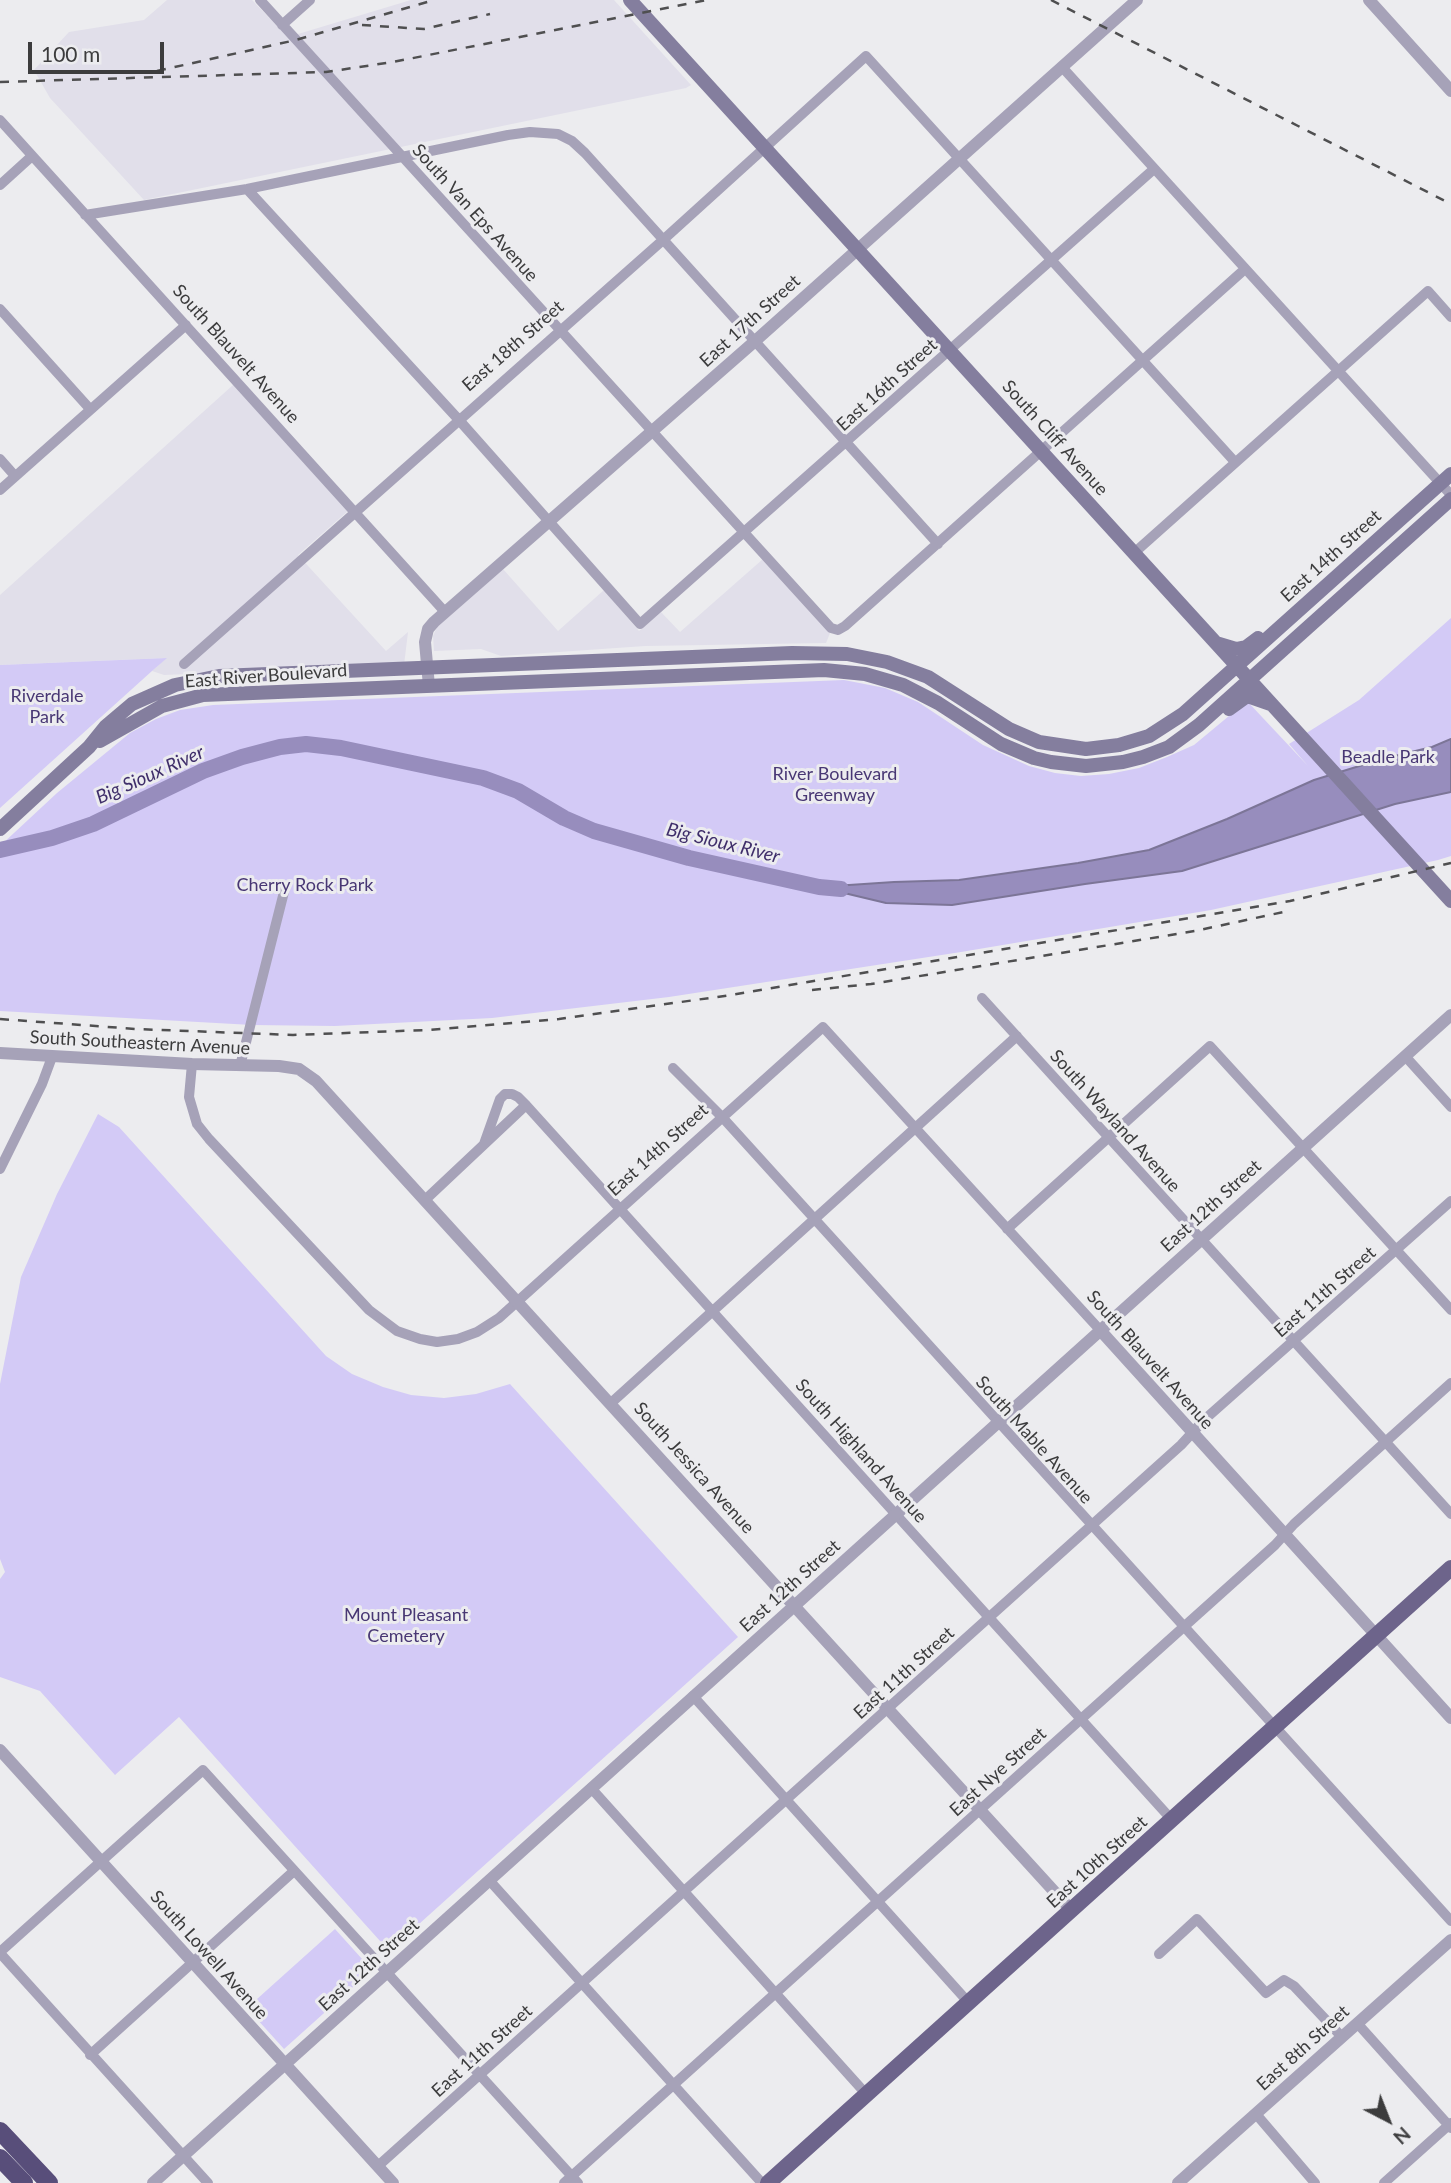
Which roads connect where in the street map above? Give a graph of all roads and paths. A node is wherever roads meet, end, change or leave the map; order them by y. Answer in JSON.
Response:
{"nodes":[{"id":1,"x":260,"y":0,"type":"edge"},
{"id":2,"x":310,"y":0,"type":"edge"},
{"id":3,"x":630,"y":0,"type":"edge"},
{"id":4,"x":1138,"y":0,"type":"edge"},
{"id":5,"x":1369,"y":0,"type":"edge"},
{"id":6,"x":282,"y":25,"type":"junction"},
{"id":7,"x":1062,"y":67,"type":"junction"},
{"id":8,"x":1451,"y":91,"type":"edge"},
{"id":9,"x":0,"y":120,"type":"edge"},
{"id":10,"x":765,"y":148,"type":"junction"},
{"id":11,"x":32,"y":156,"type":"junction"},
{"id":12,"x":402,"y":156,"type":"junction"},
{"id":13,"x":958,"y":159,"type":"junction"},
{"id":14,"x":1154,"y":169,"type":"junction"},
{"id":15,"x":0,"y":185,"type":"edge"},
{"id":16,"x":247,"y":189,"type":"junction"},
{"id":17,"x":85,"y":215,"type":"junction"},
{"id":18,"x":663,"y":240,"type":"junction"},
{"id":19,"x":857,"y":250,"type":"junction"},
{"id":20,"x":1052,"y":260,"type":"junction"},
{"id":21,"x":1245,"y":269,"type":"junction"},
{"id":22,"x":0,"y":309,"type":"edge"},
{"id":23,"x":1451,"y":317,"type":"edge"},
{"id":24,"x":186,"y":325,"type":"junction"},
{"id":25,"x":560,"y":330,"type":"junction"},
{"id":26,"x":754,"y":342,"type":"junction"},
{"id":27,"x":949,"y":350,"type":"junction"},
{"id":28,"x":1144,"y":361,"type":"junction"},
{"id":29,"x":1338,"y":371,"type":"junction"},
{"id":30,"x":90,"y":409,"type":"junction"},
{"id":31,"x":459,"y":420,"type":"junction"},
{"id":32,"x":652,"y":431,"type":"junction"},
{"id":33,"x":846,"y":443,"type":"junction"},
{"id":34,"x":1042,"y":451,"type":"junction"},
{"id":35,"x":0,"y":459,"type":"edge"},
{"id":36,"x":1235,"y":462,"type":"junction"},
{"id":37,"x":15,"y":476,"type":"junction"},
{"id":38,"x":1446,"y":478,"type":"edge"},
{"id":39,"x":0,"y":490,"type":"edge"},
{"id":40,"x":1451,"y":497,"type":"edge"},
{"id":41,"x":355,"y":512,"type":"junction"},
{"id":42,"x":549,"y":521,"type":"junction"},
{"id":43,"x":743,"y":533,"type":"junction"},
{"id":44,"x":938,"y":544,"type":"junction"},
{"id":45,"x":1134,"y":554,"type":"junction"},
{"id":46,"x":1326,"y":587,"type":"junction"},
{"id":47,"x":445,"y":612,"type":"junction"},
{"id":48,"x":1215,"y":643,"type":"junction"},
{"id":49,"x":184,"y":664,"type":"dead end"},
{"id":50,"x":427,"y":667,"type":"junction"},
{"id":51,"x":1237,"y":667,"type":"junction"},
{"id":52,"x":1249,"y":680,"type":"junction"},
{"id":53,"x":429,"y":686,"type":"junction"},
{"id":54,"x":1272,"y":705,"type":"junction"},
{"id":55,"x":89,"y":747,"type":"junction"},
{"id":56,"x":1169,"y":747,"type":"junction"},
{"id":57,"x":1143,"y":757,"type":"junction"},
{"id":58,"x":0,"y":829,"type":"edge"},
{"id":59,"x":285,"y":888,"type":"dead end"},
{"id":60,"x":1451,"y":901,"type":"edge"},
{"id":61,"x":982,"y":998,"type":"dead end"},
{"id":62,"x":1451,"y":1015,"type":"edge"},
{"id":63,"x":823,"y":1027,"type":"joint"},
{"id":64,"x":1017,"y":1036,"type":"junction"},
{"id":65,"x":0,"y":1054,"type":"edge"},
{"id":66,"x":1405,"y":1056,"type":"junction"},
{"id":67,"x":52,"y":1057,"type":"junction"},
{"id":68,"x":192,"y":1064,"type":"junction"},
{"id":69,"x":240,"y":1066,"type":"junction"},
{"id":70,"x":279,"y":1066,"type":"joint"},
{"id":71,"x":673,"y":1068,"type":"dead end"},
{"id":72,"x":526,"y":1105,"type":"junction"},
{"id":73,"x":1451,"y":1107,"type":"edge"},
{"id":74,"x":723,"y":1118,"type":"junction"},
{"id":75,"x":915,"y":1128,"type":"junction"},
{"id":76,"x":1108,"y":1138,"type":"junction"},
{"id":77,"x":484,"y":1144,"type":"junction"},
{"id":78,"x":1302,"y":1147,"type":"junction"},
{"id":79,"x":0,"y":1169,"type":"edge"},
{"id":80,"x":425,"y":1200,"type":"junction"},
{"id":81,"x":1451,"y":1201,"type":"edge"},
{"id":82,"x":621,"y":1210,"type":"junction"},
{"id":83,"x":813,"y":1219,"type":"junction"},
{"id":84,"x":1007,"y":1229,"type":"junction"},
{"id":85,"x":1201,"y":1239,"type":"junction"},
{"id":86,"x":1396,"y":1250,"type":"junction"},
{"id":87,"x":519,"y":1301,"type":"junction"},
{"id":88,"x":1451,"y":1310,"type":"edge"},
{"id":89,"x":713,"y":1312,"type":"junction"},
{"id":90,"x":1100,"y":1330,"type":"junction"},
{"id":91,"x":1294,"y":1340,"type":"junction"},
{"id":92,"x":1451,"y":1383,"type":"edge"},
{"id":93,"x":611,"y":1403,"type":"junction"},
{"id":94,"x":998,"y":1422,"type":"junction"},
{"id":95,"x":1192,"y":1433,"type":"junction"},
{"id":96,"x":1386,"y":1442,"type":"junction"},
{"id":97,"x":896,"y":1513,"type":"junction"},
{"id":98,"x":1451,"y":1514,"type":"edge"},
{"id":99,"x":1091,"y":1526,"type":"junction"},
{"id":100,"x":1285,"y":1535,"type":"junction"},
{"id":101,"x":1451,"y":1568,"type":"edge"},
{"id":102,"x":795,"y":1605,"type":"junction"},
{"id":103,"x":990,"y":1617,"type":"junction"},
{"id":104,"x":1183,"y":1627,"type":"junction"},
{"id":105,"x":1377,"y":1636,"type":"junction"},
{"id":106,"x":693,"y":1696,"type":"junction"},
{"id":107,"x":888,"y":1708,"type":"junction"},
{"id":108,"x":1451,"y":1718,"type":"edge"},
{"id":109,"x":1081,"y":1719,"type":"junction"},
{"id":110,"x":1275,"y":1728,"type":"junction"},
{"id":111,"x":0,"y":1750,"type":"edge"},
{"id":112,"x":591,"y":1788,"type":"junction"},
{"id":113,"x":786,"y":1800,"type":"junction"},
{"id":114,"x":979,"y":1810,"type":"junction"},
{"id":115,"x":1172,"y":1820,"type":"junction"},
{"id":116,"x":101,"y":1860,"type":"junction"},
{"id":117,"x":295,"y":1871,"type":"junction"},
{"id":118,"x":489,"y":1880,"type":"junction"},
{"id":119,"x":683,"y":1891,"type":"junction"},
{"id":120,"x":876,"y":1901,"type":"junction"},
{"id":121,"x":1072,"y":1911,"type":"junction"},
{"id":122,"x":1451,"y":1921,"type":"edge"},
{"id":123,"x":1451,"y":1940,"type":"edge"},
{"id":124,"x":0,"y":1953,"type":"edge"},
{"id":125,"x":1158,"y":1954,"type":"dead end"},
{"id":126,"x":193,"y":1963,"type":"junction"},
{"id":127,"x":387,"y":1972,"type":"junction"},
{"id":128,"x":581,"y":1982,"type":"junction"},
{"id":129,"x":774,"y":1992,"type":"junction"},
{"id":130,"x":969,"y":2003,"type":"junction"},
{"id":131,"x":1357,"y":2023,"type":"junction"},
{"id":132,"x":1342,"y":2037,"type":"junction"},
{"id":133,"x":90,"y":2054,"type":"junction"},
{"id":134,"x":285,"y":2065,"type":"junction"},
{"id":135,"x":480,"y":2074,"type":"junction"},
{"id":136,"x":673,"y":2085,"type":"junction"},
{"id":137,"x":867,"y":2095,"type":"junction"},
{"id":138,"x":1255,"y":2114,"type":"junction"},
{"id":139,"x":1450,"y":2125,"type":"edge"},
{"id":140,"x":0,"y":2131,"type":"edge"},
{"id":141,"x":183,"y":2156,"type":"junction"},
{"id":142,"x":0,"y":2158,"type":"edge"},
{"id":143,"x":378,"y":2166,"type":"junction"},
{"id":144,"x":571,"y":2181,"type":"edge"},
{"id":145,"x":24,"y":2183,"type":"edge"},
{"id":146,"x":49,"y":2183,"type":"edge"},
{"id":147,"x":153,"y":2183,"type":"edge"},
{"id":148,"x":208,"y":2183,"type":"edge"},
{"id":149,"x":393,"y":2183,"type":"edge"},
{"id":150,"x":762,"y":2183,"type":"edge"},
{"id":151,"x":768,"y":2183,"type":"edge"},
{"id":152,"x":1178,"y":2183,"type":"edge"},
{"id":153,"x":1315,"y":2183,"type":"edge"},
{"id":154,"x":1384,"y":2183,"type":"edge"}],
"edges":[{"from":1,"to":6,"type":"street","name":"South Van Eps Avenue"},
{"from":2,"to":6,"type":"street"},
{"from":3,"to":10,"type":"main road","name":"South Cliff Avenue"},
{"from":4,"to":7,"type":"street","name":"East 17th Street"},
{"from":5,"to":8,"type":"street"},
{"from":6,"to":12,"type":"street","name":"South Van Eps Avenue"},
{"from":7,"to":13,"type":"street","name":"East 17th Street"},
{"from":7,"to":14,"type":"street"},
{"from":9,"to":11,"type":"street","name":"South Blauvelt Avenue"},
{"from":10,"to":13,"type":"street","name":"East 18th Street"},
{"from":10,"to":18,"type":"street","name":"East 18th Street"},
{"from":10,"to":19,"type":"main road","name":"South Cliff Avenue"},
{"from":11,"to":15,"type":"street"},
{"from":11,"to":17,"type":"street","name":"South Blauvelt Avenue"},
{"from":12,"to":16,"type":"street"},
{"from":12,"to":18,"type":"street"},
{"from":12,"to":25,"type":"street","name":"South Van Eps Avenue"},
{"from":13,"to":19,"type":"street","name":"East 17th Street"},
{"from":13,"to":20,"type":"street"},
{"from":14,"to":20,"type":"street","name":"East 16th Street"},
{"from":14,"to":21,"type":"street"},
{"from":16,"to":17,"type":"street"},
{"from":16,"to":31,"type":"street"},
{"from":17,"to":24,"type":"street","name":"South Blauvelt Avenue"},
{"from":18,"to":25,"type":"street","name":"East 18th Street"},
{"from":18,"to":26,"type":"street"},
{"from":19,"to":26,"type":"street","name":"East 17th Street"},
{"from":19,"to":27,"type":"main road","name":"South Cliff Avenue"},
{"from":20,"to":27,"type":"street","name":"East 16th Street"},
{"from":20,"to":28,"type":"street"},
{"from":21,"to":28,"type":"street"},
{"from":21,"to":29,"type":"street"},
{"from":22,"to":30,"type":"street"},
{"from":23,"to":29,"type":"street"},
{"from":24,"to":30,"type":"street"},
{"from":24,"to":41,"type":"street","name":"South Blauvelt Avenue"},
{"from":25,"to":31,"type":"street","name":"East 18th Street"},
{"from":25,"to":32,"type":"street","name":"South Van Eps Avenue"},
{"from":26,"to":32,"type":"street","name":"East 17th Street"},
{"from":26,"to":33,"type":"street"},
{"from":27,"to":33,"type":"street","name":"East 16th Street"},
{"from":27,"to":34,"type":"main road","name":"South Cliff Avenue"},
{"from":28,"to":34,"type":"street"},
{"from":28,"to":36,"type":"street"},
{"from":29,"to":36,"type":"street"},
{"from":29,"to":38,"type":"street"},
{"from":30,"to":37,"type":"street"},
{"from":31,"to":41,"type":"street","name":"East 18th Street"},
{"from":31,"to":42,"type":"street"},
{"from":32,"to":42,"type":"street","name":"East 17th Street"},
{"from":32,"to":43,"type":"street","name":"South Van Eps Avenue"},
{"from":33,"to":43,"type":"street","name":"East 16th Street"},
{"from":33,"to":44,"type":"street"},
{"from":34,"to":44,"type":"street"},
{"from":34,"to":45,"type":"main road","name":"South Cliff Avenue"},
{"from":35,"to":37,"type":"street"},
{"from":36,"to":45,"type":"street"},
{"from":37,"to":39,"type":"street"},
{"from":38,"to":40,"type":"street"},
{"from":38,"to":46,"type":"main road","name":"East 14th Street"},
{"from":40,"to":52,"type":"main road"},
{"from":41,"to":47,"type":"street","name":"South Blauvelt Avenue"},
{"from":41,"to":49,"type":"street","name":"East 18th Street"},
{"from":42,"to":43,"type":"street","name":"East 16th Street"},
{"from":42,"to":47,"type":"street","name":"East 17th Street"},
{"from":43,"to":44,"type":"street","name":"South Van Eps Avenue"},
{"from":45,"to":48,"type":"main road","name":"South Cliff Avenue"},
{"from":46,"to":48,"type":"main road"},
{"from":46,"to":51,"type":"main road","name":"East 14th Street"},
{"from":46,"to":52,"type":"main road"},
{"from":47,"to":50,"type":"street","name":"East 17th Street"},
{"from":48,"to":51,"type":"main road","name":"South Cliff Avenue"},
{"from":50,"to":51,"type":"main road","name":"East River Boulevard"},
{"from":50,"to":53,"type":"street","name":"East 17th Street"},
{"from":50,"to":55,"type":"main road","name":"East River Boulevard"},
{"from":51,"to":52,"type":"main road","name":"South Cliff Avenue"},
{"from":51,"to":57,"type":"main road"},
{"from":52,"to":54,"type":"main road","name":"South Cliff Avenue"},
{"from":52,"to":56,"type":"main road","name":"East River Boulevard"},
{"from":53,"to":55,"type":"main road","name":"East River Boulevard"},
{"from":53,"to":57,"type":"main road","name":"East River Boulevard"},
{"from":54,"to":56,"type":"main road"},
{"from":54,"to":60,"type":"main road","name":"South Cliff Avenue"},
{"from":55,"to":58,"type":"main road"},
{"from":56,"to":57,"type":"main road","name":"East River Boulevard"},
{"from":59,"to":69,"type":"street"},
{"from":61,"to":64,"type":"street","name":"South Wayland Avenue"},
{"from":62,"to":66,"type":"street","name":"East 12th Street"},
{"from":63,"to":74,"type":"street","name":"East 14th Street"},
{"from":63,"to":75,"type":"street","name":"South Blauvelt Avenue"},
{"from":64,"to":75,"type":"street"},
{"from":64,"to":76,"type":"street","name":"South Wayland Avenue"},
{"from":65,"to":67,"type":"street","name":"South Southeastern Avenue"},
{"from":66,"to":73,"type":"street"},
{"from":66,"to":78,"type":"street","name":"East 12th Street"},
{"from":67,"to":68,"type":"street","name":"South Southeastern Avenue"},
{"from":67,"to":79,"type":"street"},
{"from":68,"to":69,"type":"street","name":"South Southeastern Avenue"},
{"from":68,"to":87,"type":"street","name":"East 14th Street"},
{"from":69,"to":70,"type":"street","name":"South Southeastern Avenue"},
{"from":70,"to":80,"type":"street","name":"South Jessica Avenue"},
{"from":71,"to":74,"type":"street","name":"South Mable Avenue"},
{"from":72,"to":77,"type":"street"},
{"from":72,"to":77,"type":"street"},
{"from":72,"to":82,"type":"street","name":"South Highland Avenue"},
{"from":74,"to":82,"type":"street","name":"East 14th Street"},
{"from":74,"to":83,"type":"street","name":"South Mable Avenue"},
{"from":75,"to":83,"type":"street"},
{"from":75,"to":84,"type":"street","name":"South Blauvelt Avenue"},
{"from":76,"to":78,"type":"street"},
{"from":76,"to":84,"type":"street"},
{"from":76,"to":85,"type":"street","name":"South Wayland Avenue"},
{"from":77,"to":80,"type":"street"},
{"from":78,"to":85,"type":"street","name":"East 12th Street"},
{"from":78,"to":86,"type":"street"},
{"from":80,"to":87,"type":"street","name":"South Jessica Avenue"},
{"from":81,"to":86,"type":"street","name":"East 11th Street"},
{"from":82,"to":87,"type":"street","name":"East 14th Street"},
{"from":82,"to":89,"type":"street","name":"South Highland Avenue"},
{"from":83,"to":89,"type":"street"},
{"from":83,"to":94,"type":"street","name":"South Mable Avenue"},
{"from":84,"to":90,"type":"street","name":"South Blauvelt Avenue"},
{"from":85,"to":90,"type":"street","name":"East 12th Street"},
{"from":85,"to":91,"type":"street","name":"South Wayland Avenue"},
{"from":86,"to":88,"type":"street"},
{"from":86,"to":91,"type":"street","name":"East 11th Street"},
{"from":87,"to":93,"type":"street","name":"South Jessica Avenue"},
{"from":89,"to":93,"type":"street"},
{"from":89,"to":97,"type":"street","name":"South Highland Avenue"},
{"from":90,"to":94,"type":"street","name":"East 12th Street"},
{"from":90,"to":95,"type":"street","name":"South Blauvelt Avenue"},
{"from":91,"to":95,"type":"street","name":"East 11th Street"},
{"from":91,"to":96,"type":"street","name":"South Wayland Avenue"},
{"from":92,"to":96,"type":"street","name":"East Nye Street"},
{"from":93,"to":102,"type":"street","name":"South Jessica Avenue"},
{"from":94,"to":97,"type":"street","name":"East 12th Street"},
{"from":94,"to":99,"type":"street","name":"South Mable Avenue"},
{"from":95,"to":99,"type":"street","name":"East 11th Street"},
{"from":95,"to":100,"type":"street","name":"South Blauvelt Avenue"},
{"from":96,"to":98,"type":"street","name":"South Wayland Avenue"},
{"from":96,"to":100,"type":"street","name":"East Nye Street"},
{"from":97,"to":102,"type":"street","name":"East 12th Street"},
{"from":97,"to":103,"type":"street","name":"South Highland Avenue"},
{"from":99,"to":103,"type":"street","name":"East 11th Street"},
{"from":99,"to":104,"type":"street","name":"South Mable Avenue"},
{"from":100,"to":104,"type":"street","name":"East Nye Street"},
{"from":100,"to":105,"type":"street","name":"South Blauvelt Avenue"},
{"from":101,"to":105,"type":"main road","name":"East 10th Street"},
{"from":102,"to":106,"type":"street","name":"East 12th Street"},
{"from":102,"to":107,"type":"street","name":"South Jessica Avenue"},
{"from":103,"to":107,"type":"street","name":"East 11th Street"},
{"from":103,"to":109,"type":"street","name":"South Highland Avenue"},
{"from":104,"to":109,"type":"street","name":"East Nye Street"},
{"from":104,"to":110,"type":"street","name":"South Mable Avenue"},
{"from":105,"to":108,"type":"street","name":"South Blauvelt Avenue"},
{"from":105,"to":110,"type":"main road","name":"East 10th Street"},
{"from":106,"to":112,"type":"street","name":"East 12th Street"},
{"from":106,"to":113,"type":"street"},
{"from":107,"to":113,"type":"street","name":"East 11th Street"},
{"from":107,"to":114,"type":"street","name":"South Jessica Avenue"},
{"from":109,"to":114,"type":"street","name":"East Nye Street"},
{"from":109,"to":115,"type":"street","name":"South Highland Avenue"},
{"from":110,"to":115,"type":"main road","name":"East 10th Street"},
{"from":110,"to":122,"type":"street","name":"South Mable Avenue"},
{"from":111,"to":116,"type":"street","name":"South Lowell Avenue"},
{"from":112,"to":118,"type":"street","name":"East 12th Street"},
{"from":112,"to":119,"type":"street"},
{"from":113,"to":119,"type":"street","name":"East 11th Street"},
{"from":113,"to":120,"type":"street"},
{"from":114,"to":120,"type":"street","name":"East Nye Street"},
{"from":114,"to":121,"type":"street","name":"South Jessica Avenue"},
{"from":115,"to":121,"type":"main road","name":"East 10th Street"},
{"from":116,"to":117,"type":"street"},
{"from":116,"to":124,"type":"street"},
{"from":116,"to":126,"type":"street","name":"South Lowell Avenue"},
{"from":117,"to":126,"type":"street"},
{"from":117,"to":127,"type":"street"},
{"from":118,"to":127,"type":"street","name":"East 12th Street"},
{"from":118,"to":128,"type":"street"},
{"from":119,"to":128,"type":"street","name":"East 11th Street"},
{"from":119,"to":129,"type":"street"},
{"from":120,"to":129,"type":"street","name":"East Nye Street"},
{"from":120,"to":130,"type":"street"},
{"from":121,"to":130,"type":"main road","name":"East 10th Street"},
{"from":123,"to":131,"type":"street","name":"East 8th Street"},
{"from":124,"to":133,"type":"street"},
{"from":125,"to":132,"type":"street"},
{"from":126,"to":133,"type":"street"},
{"from":126,"to":134,"type":"street","name":"South Lowell Avenue"},
{"from":127,"to":134,"type":"street","name":"East 12th Street"},
{"from":127,"to":135,"type":"street"},
{"from":128,"to":135,"type":"street","name":"East 11th Street"},
{"from":128,"to":136,"type":"street"},
{"from":129,"to":136,"type":"street","name":"East Nye Street"},
{"from":129,"to":137,"type":"street"},
{"from":130,"to":137,"type":"main road","name":"East 10th Street"},
{"from":131,"to":132,"type":"street","name":"East 8th Street"},
{"from":131,"to":139,"type":"street"},
{"from":132,"to":138,"type":"street","name":"East 8th Street"},
{"from":133,"to":141,"type":"street"},
{"from":134,"to":141,"type":"street","name":"East 12th Street"},
{"from":134,"to":143,"type":"street","name":"South Lowell Avenue"},
{"from":135,"to":143,"type":"street","name":"East 11th Street"},
{"from":135,"to":144,"type":"street"},
{"from":136,"to":144,"type":"street","name":"East Nye Street"},
{"from":136,"to":150,"type":"street"},
{"from":137,"to":151,"type":"main road","name":"East 10th Street"},
{"from":138,"to":152,"type":"street","name":"East 8th Street"},
{"from":138,"to":153,"type":"street"},
{"from":139,"to":154,"type":"street"},
{"from":140,"to":146,"type":"highway"},
{"from":141,"to":147,"type":"street","name":"East 12th Street"},
{"from":141,"to":148,"type":"street"},
{"from":142,"to":145,"type":"highway"},
{"from":143,"to":149,"type":"street","name":"South Lowell Avenue"}]}
